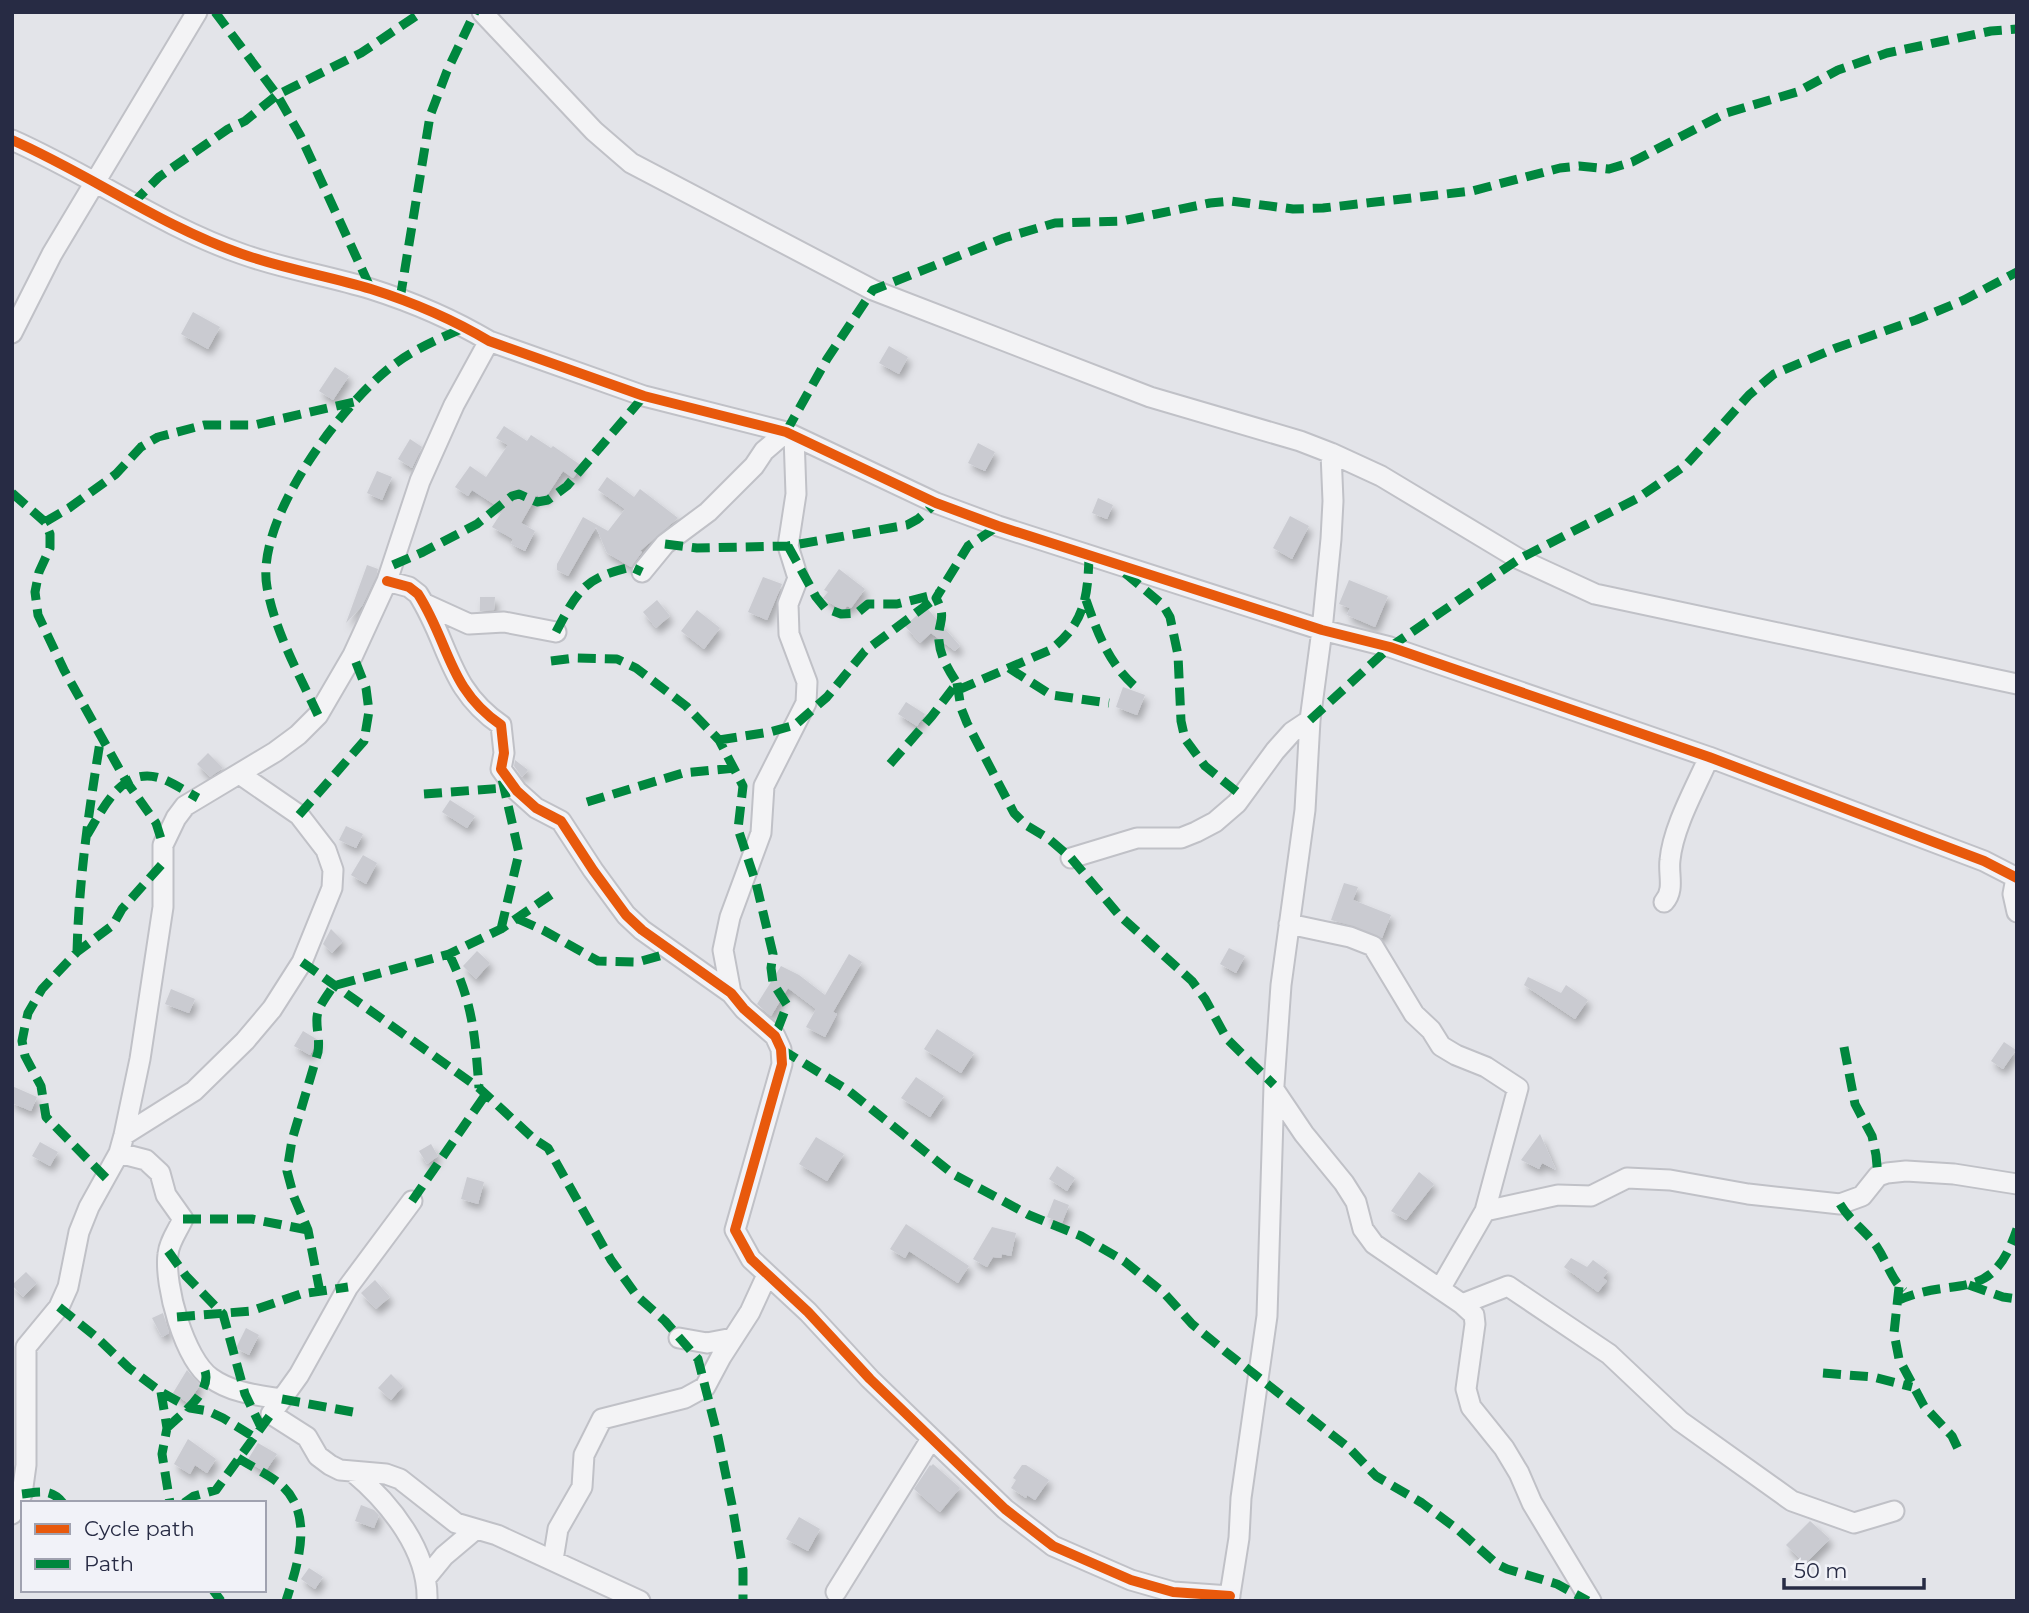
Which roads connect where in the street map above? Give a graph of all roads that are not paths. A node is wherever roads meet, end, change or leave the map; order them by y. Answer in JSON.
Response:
{"nodes":[{"id":1,"x":197,"y":12,"type":"edge"},
{"id":2,"x":482,"y":12,"type":"edge"},
{"id":3,"x":12,"y":140,"type":"edge"},
{"id":4,"x":94,"y":183,"type":"junction"},
{"id":5,"x":12,"y":333,"type":"edge"},
{"id":6,"x":489,"y":341,"type":"junction"},
{"id":7,"x":790,"y":434,"type":"junction"},
{"id":8,"x":1331,"y":453,"type":"junction"},
{"id":9,"x":642,"y":572,"type":"dead end"},
{"id":10,"x":387,"y":581,"type":"junction"},
{"id":11,"x":425,"y":604,"type":"junction"},
{"id":12,"x":1322,"y":629,"type":"junction"},
{"id":13,"x":556,"y":632,"type":"dead end"},
{"id":14,"x":2017,"y":684,"type":"edge"},
{"id":15,"x":1310,"y":720,"type":"junction"},
{"id":16,"x":1709,"y":757,"type":"junction"},
{"id":17,"x":241,"y":775,"type":"junction"},
{"id":18,"x":1071,"y":858,"type":"dead end"},
{"id":19,"x":2017,"y":878,"type":"edge"},
{"id":20,"x":1664,"y":902,"type":"dead end"},
{"id":21,"x":2017,"y":912,"type":"edge"},
{"id":22,"x":1289,"y":924,"type":"junction"},
{"id":23,"x":731,"y":993,"type":"junction"},
{"id":24,"x":1275,"y":1091,"type":"junction"},
{"id":25,"x":122,"y":1144,"type":"junction"},
{"id":26,"x":2017,"y":1184,"type":"edge"},
{"id":27,"x":412,"y":1201,"type":"dead end"},
{"id":28,"x":1485,"y":1211,"type":"junction"},
{"id":29,"x":767,"y":1275,"type":"junction"},
{"id":30,"x":1440,"y":1289,"type":"junction"},
{"id":31,"x":1462,"y":1304,"type":"junction"},
{"id":32,"x":679,"y":1338,"type":"dead end"},
{"id":33,"x":733,"y":1338,"type":"junction"},
{"id":34,"x":19,"y":1348,"type":"edge"},
{"id":35,"x":282,"y":1399,"type":"junction"},
{"id":36,"x":932,"y":1439,"type":"junction"},
{"id":37,"x":353,"y":1472,"type":"junction"},
{"id":38,"x":1894,"y":1511,"type":"dead end"},
{"id":39,"x":12,"y":1514,"type":"edge"},
{"id":40,"x":476,"y":1529,"type":"junction"},
{"id":41,"x":553,"y":1560,"type":"junction"},
{"id":42,"x":426,"y":1578,"type":"junction"},
{"id":43,"x":836,"y":1592,"type":"dead end"},
{"id":44,"x":613,"y":1595,"type":"edge"},
{"id":45,"x":1230,"y":1598,"type":"edge"},
{"id":46,"x":427,"y":1601,"type":"edge"},
{"id":47,"x":640,"y":1601,"type":"edge"},
{"id":48,"x":1591,"y":1601,"type":"edge"}],
"edges":[{"from":1,"to":4,"type":"street"},
{"from":2,"to":8,"type":"street"},
{"from":3,"to":4,"type":"street"},
{"from":4,"to":5,"type":"street"},
{"from":4,"to":6,"type":"street"},
{"from":6,"to":7,"type":"street"},
{"from":6,"to":10,"type":"street"},
{"from":7,"to":9,"type":"street"},
{"from":7,"to":12,"type":"street"},
{"from":7,"to":23,"type":"street"},
{"from":8,"to":12,"type":"street"},
{"from":8,"to":14,"type":"street"},
{"from":10,"to":11,"type":"street"},
{"from":10,"to":17,"type":"street"},
{"from":11,"to":13,"type":"street"},
{"from":11,"to":23,"type":"street"},
{"from":12,"to":15,"type":"street"},
{"from":12,"to":16,"type":"street"},
{"from":15,"to":18,"type":"street"},
{"from":15,"to":22,"type":"street"},
{"from":16,"to":19,"type":"street"},
{"from":16,"to":20,"type":"street"},
{"from":17,"to":25,"type":"street"},
{"from":17,"to":25,"type":"street"},
{"from":19,"to":21,"type":"street"},
{"from":22,"to":24,"type":"street"},
{"from":22,"to":28,"type":"street"},
{"from":23,"to":29,"type":"street"},
{"from":24,"to":30,"type":"street"},
{"from":24,"to":45,"type":"street"},
{"from":25,"to":34,"type":"street"},
{"from":25,"to":35,"type":"street"},
{"from":26,"to":28,"type":"street"},
{"from":27,"to":35,"type":"street"},
{"from":28,"to":30,"type":"street"},
{"from":29,"to":33,"type":"street"},
{"from":29,"to":36,"type":"street"},
{"from":30,"to":31,"type":"street"},
{"from":31,"to":38,"type":"street"},
{"from":31,"to":48,"type":"street"},
{"from":32,"to":33,"type":"street"},
{"from":33,"to":41,"type":"street"},
{"from":34,"to":39,"type":"street"},
{"from":35,"to":37,"type":"street"},
{"from":36,"to":43,"type":"street"},
{"from":36,"to":45,"type":"street"},
{"from":37,"to":40,"type":"street"},
{"from":37,"to":42,"type":"street"},
{"from":40,"to":41,"type":"street"},
{"from":40,"to":42,"type":"street"},
{"from":41,"to":44,"type":"street"},
{"from":42,"to":46,"type":"street"},
{"from":44,"to":47,"type":"street"}]}
